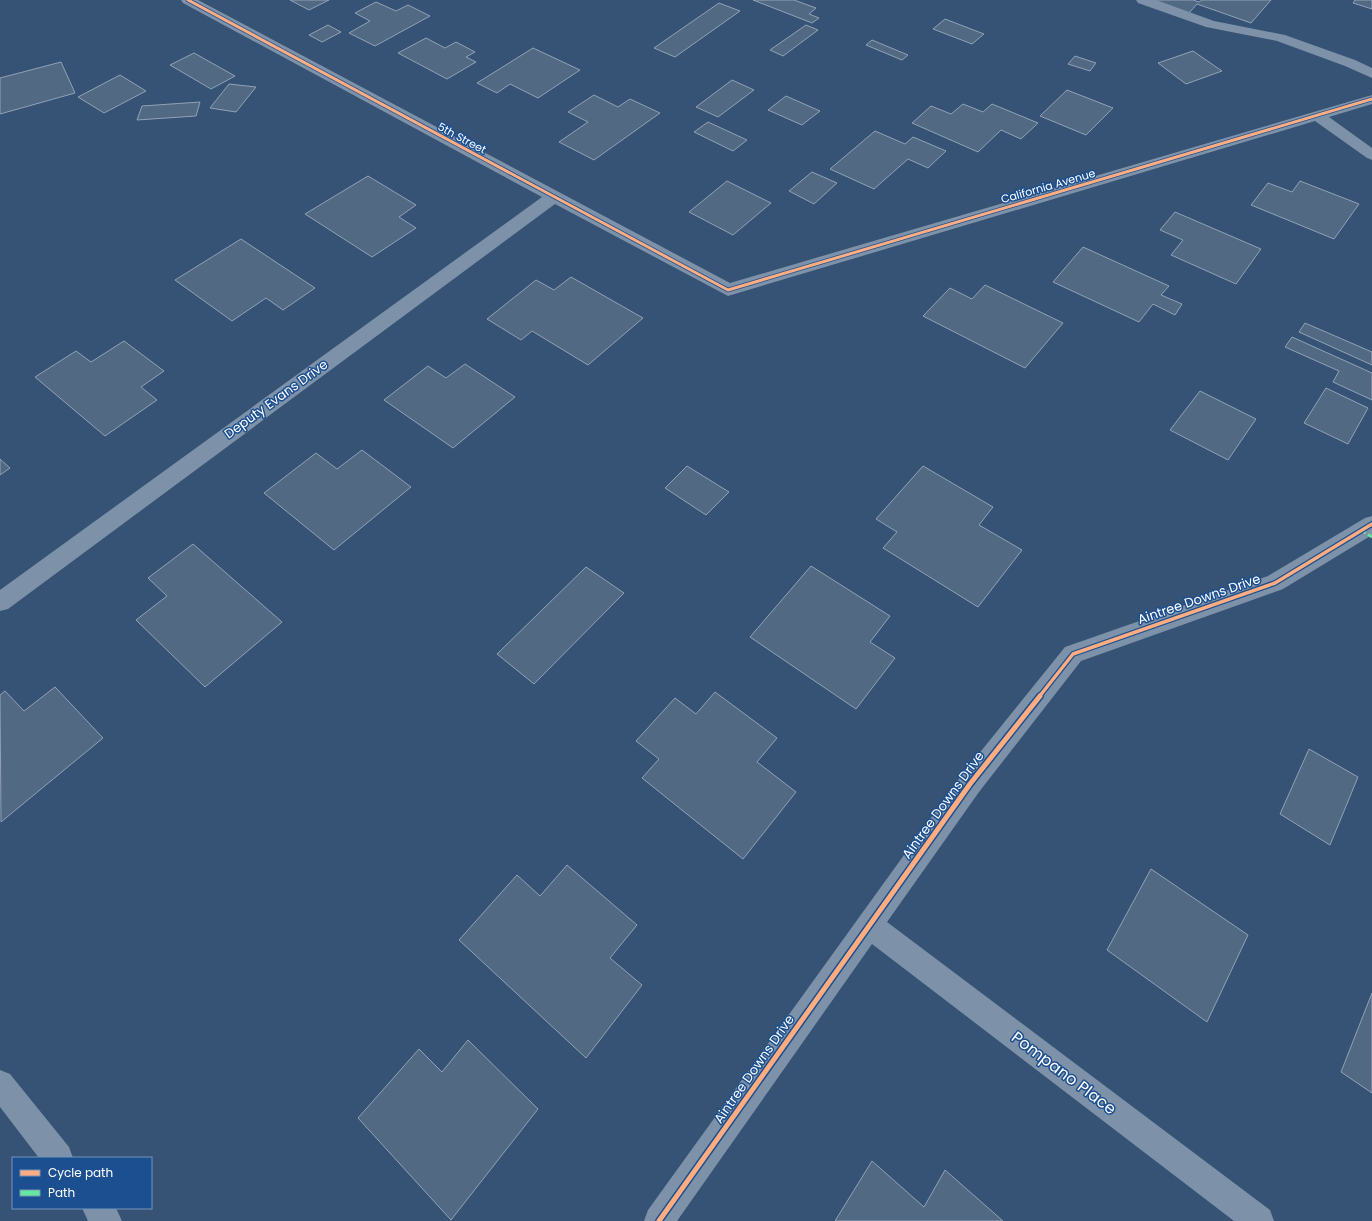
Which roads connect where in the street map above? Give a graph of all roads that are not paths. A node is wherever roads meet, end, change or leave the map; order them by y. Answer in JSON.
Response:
{"nodes":[{"id":1,"x":188,"y":0,"type":"edge"},
{"id":2,"x":1143,"y":0,"type":"edge"},
{"id":3,"x":1372,"y":74,"type":"edge"},
{"id":4,"x":1372,"y":99,"type":"edge"},
{"id":5,"x":1318,"y":116,"type":"junction"},
{"id":6,"x":1372,"y":155,"type":"edge"},
{"id":7,"x":553,"y":197,"type":"junction"},
{"id":8,"x":728,"y":290,"type":"joint"},
{"id":9,"x":1372,"y":524,"type":"edge"},
{"id":10,"x":0,"y":602,"type":"edge"},
{"id":11,"x":868,"y":925,"type":"junction"},
{"id":12,"x":0,"y":1084,"type":"edge"},
{"id":13,"x":57,"y":1157,"type":"edge"},
{"id":14,"x":98,"y":1209,"type":"edge"},
{"id":15,"x":107,"y":1221,"type":"edge"},
{"id":16,"x":659,"y":1221,"type":"edge"},
{"id":17,"x":1259,"y":1221,"type":"edge"}],
"edges":[{"from":1,"to":7,"type":"street","name":"5th Street"},
{"from":2,"to":3,"type":"street"},
{"from":4,"to":5,"type":"street","name":"California Avenue"},
{"from":5,"to":6,"type":"street"},
{"from":5,"to":8,"type":"street","name":"California Avenue"},
{"from":7,"to":8,"type":"street","name":"5th Street"},
{"from":7,"to":10,"type":"street","name":"Deputy Evans Drive"},
{"from":9,"to":11,"type":"street","name":"Aintree Downs Drive"},
{"from":11,"to":16,"type":"street","name":"Aintree Downs Drive"},
{"from":11,"to":17,"type":"street","name":"Pompano Place"},
{"from":12,"to":13,"type":"street"},
{"from":14,"to":15,"type":"street"}]}
